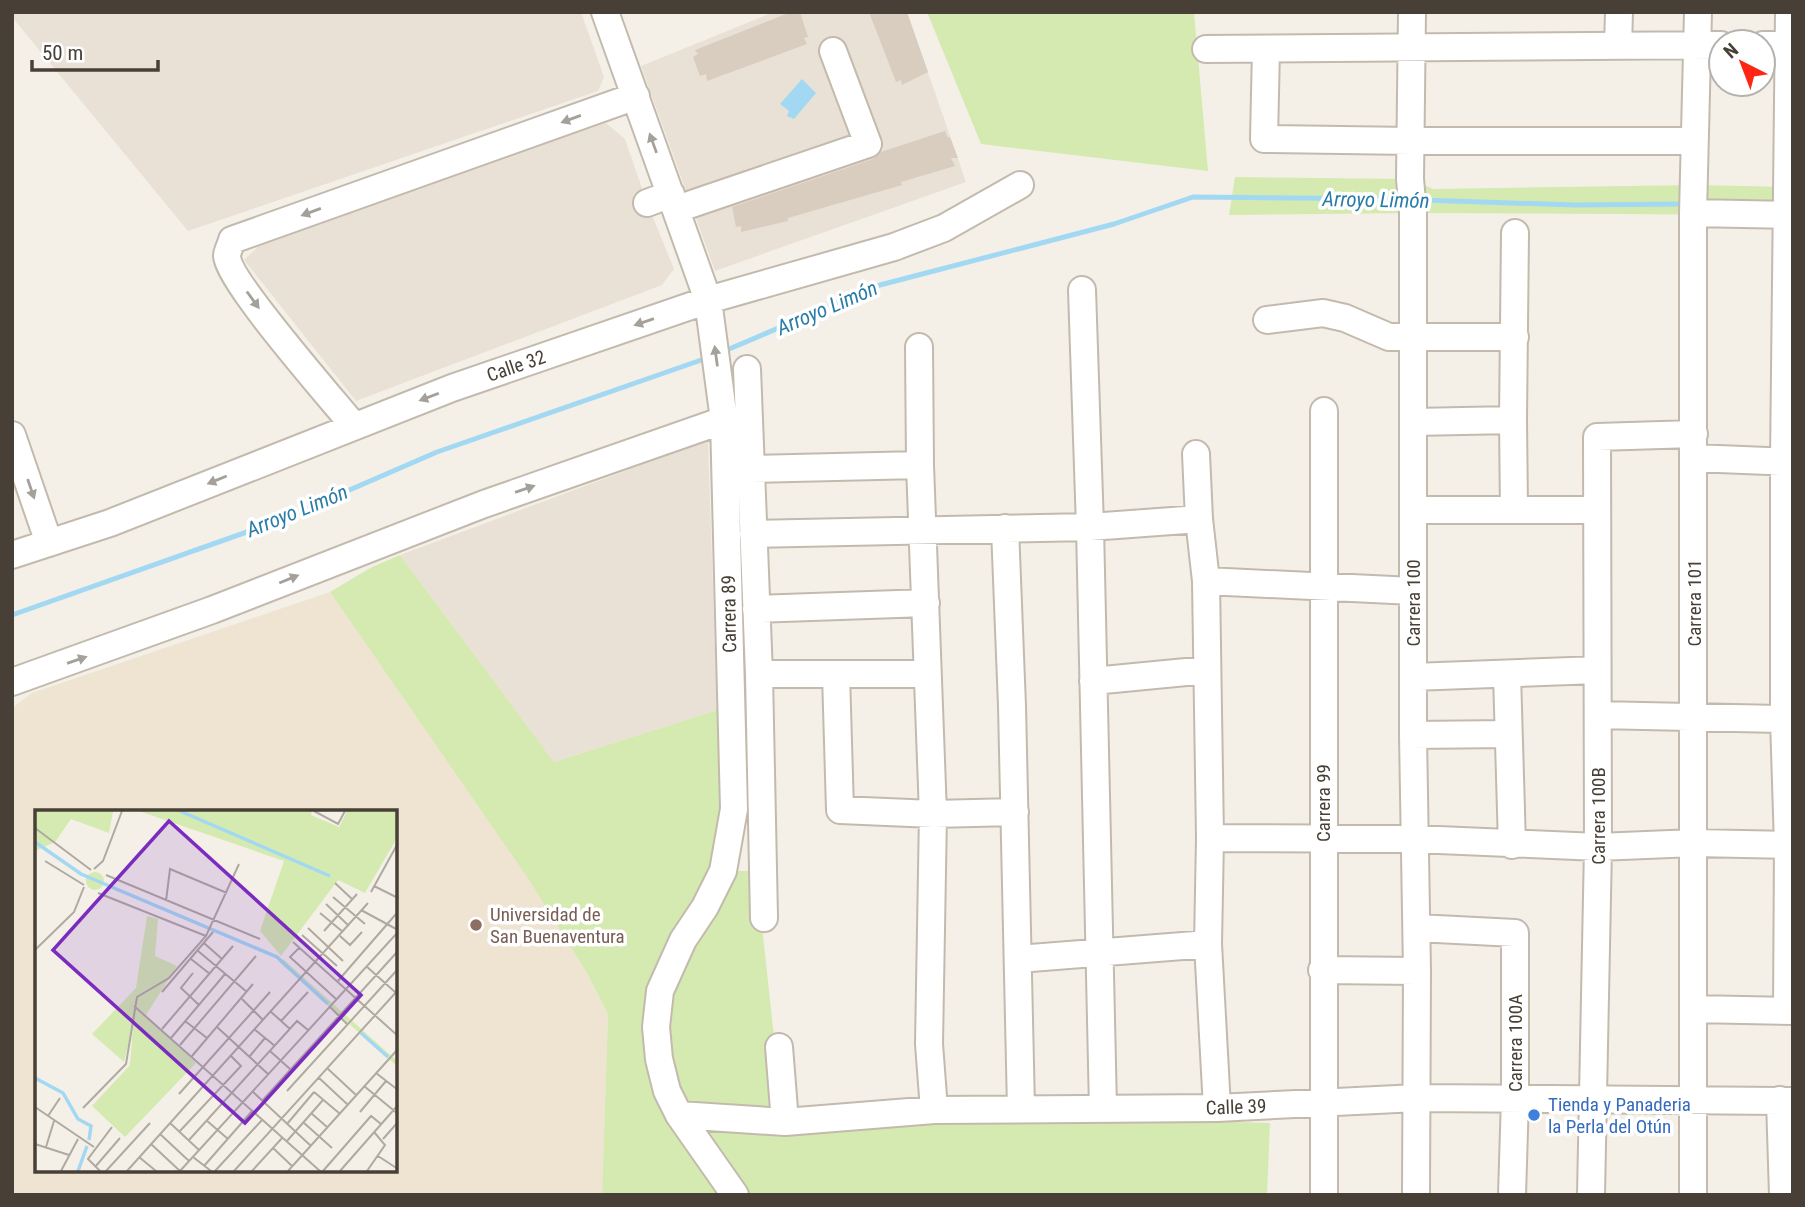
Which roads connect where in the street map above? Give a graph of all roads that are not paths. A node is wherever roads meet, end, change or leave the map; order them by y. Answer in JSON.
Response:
{"nodes":[{"id":1,"x":605,"y":12,"type":"edge"},
{"id":2,"x":1412,"y":12,"type":"edge"},
{"id":3,"x":1619,"y":12,"type":"edge"},
{"id":4,"x":1698,"y":12,"type":"edge"},
{"id":5,"x":1789,"y":12,"type":"edge"},
{"id":6,"x":1707,"y":39,"type":"edge"},
{"id":7,"x":1707,"y":45,"type":"edge"},
{"id":8,"x":1782,"y":45,"type":"edge"},
{"id":9,"x":1618,"y":46,"type":"junction"},
{"id":10,"x":1412,"y":48,"type":"junction"},
{"id":11,"x":1206,"y":49,"type":"dead end"},
{"id":12,"x":1266,"y":49,"type":"junction"},
{"id":13,"x":833,"y":51,"type":"dead end"},
{"id":14,"x":1707,"y":58,"type":"edge"},
{"id":15,"x":636,"y":96,"type":"junction"},
{"id":16,"x":1412,"y":141,"type":"junction"},
{"id":17,"x":1694,"y":141,"type":"junction"},
{"id":18,"x":1020,"y":185,"type":"dead end"},
{"id":19,"x":665,"y":202,"type":"junction"},
{"id":20,"x":1789,"y":208,"type":"edge"},
{"id":21,"x":1693,"y":213,"type":"junction"},
{"id":22,"x":1515,"y":233,"type":"dead end"},
{"id":23,"x":1082,"y":290,"type":"dead end"},
{"id":24,"x":709,"y":306,"type":"junction"},
{"id":25,"x":1268,"y":320,"type":"dead end"},
{"id":26,"x":1413,"y":336,"type":"junction"},
{"id":27,"x":1515,"y":337,"type":"junction"},
{"id":28,"x":919,"y":347,"type":"dead end"},
{"id":29,"x":747,"y":369,"type":"dead end"},
{"id":30,"x":723,"y":410,"type":"junction"},
{"id":31,"x":1324,"y":411,"type":"dead end"},
{"id":32,"x":1513,"y":420,"type":"junction"},
{"id":33,"x":1413,"y":422,"type":"junction"},
{"id":34,"x":354,"y":426,"type":"junction"},
{"id":35,"x":12,"y":435,"type":"edge"},
{"id":36,"x":1694,"y":446,"type":"junction"},
{"id":37,"x":1196,"y":454,"type":"dead end"},
{"id":38,"x":1789,"y":461,"type":"edge"},
{"id":39,"x":920,"y":465,"type":"junction"},
{"id":40,"x":751,"y":469,"type":"junction"},
{"id":41,"x":1413,"y":510,"type":"junction"},
{"id":42,"x":1514,"y":510,"type":"junction"},
{"id":43,"x":1597,"y":510,"type":"junction"},
{"id":44,"x":1199,"y":519,"type":"junction"},
{"id":45,"x":1090,"y":527,"type":"junction"},
{"id":46,"x":1005,"y":528,"type":"junction"},
{"id":47,"x":924,"y":530,"type":"junction"},
{"id":48,"x":753,"y":534,"type":"junction"},
{"id":49,"x":49,"y":543,"type":"junction"},
{"id":50,"x":12,"y":555,"type":"edge"},
{"id":51,"x":1206,"y":581,"type":"junction"},
{"id":52,"x":1323,"y":586,"type":"junction"},
{"id":53,"x":1413,"y":591,"type":"junction"},
{"id":54,"x":926,"y":603,"type":"junction"},
{"id":55,"x":756,"y":609,"type":"junction"},
{"id":56,"x":1207,"y":670,"type":"junction"},
{"id":57,"x":1597,"y":670,"type":"junction"},
{"id":58,"x":759,"y":674,"type":"junction"},
{"id":59,"x":836,"y":674,"type":"junction"},
{"id":60,"x":927,"y":674,"type":"junction"},
{"id":61,"x":1507,"y":674,"type":"junction"},
{"id":62,"x":1413,"y":677,"type":"junction"},
{"id":63,"x":1093,"y":681,"type":"junction"},
{"id":64,"x":12,"y":682,"type":"edge"},
{"id":65,"x":1598,"y":715,"type":"junction"},
{"id":66,"x":1694,"y":717,"type":"junction"},
{"id":67,"x":1784,"y":719,"type":"junction"},
{"id":68,"x":1508,"y":734,"type":"junction"},
{"id":69,"x":1413,"y":735,"type":"junction"},
{"id":70,"x":1014,"y":811,"type":"junction"},
{"id":71,"x":933,"y":814,"type":"junction"},
{"id":72,"x":1209,"y":838,"type":"junction"},
{"id":73,"x":1323,"y":838,"type":"junction"},
{"id":74,"x":1415,"y":839,"type":"junction"},
{"id":75,"x":1694,"y":843,"type":"junction"},
{"id":76,"x":1512,"y":845,"type":"junction"},
{"id":77,"x":1791,"y":845,"type":"edge"},
{"id":78,"x":1598,"y":847,"type":"junction"},
{"id":79,"x":764,"y":918,"type":"dead end"},
{"id":80,"x":1417,"y":928,"type":"junction"},
{"id":81,"x":1208,"y":944,"type":"junction"},
{"id":82,"x":1099,"y":951,"type":"junction"},
{"id":83,"x":1018,"y":959,"type":"junction"},
{"id":84,"x":1322,"y":970,"type":"junction"},
{"id":85,"x":1417,"y":971,"type":"junction"},
{"id":86,"x":1693,"y":1009,"type":"junction"},
{"id":87,"x":1790,"y":1011,"type":"edge"},
{"id":88,"x":779,"y":1047,"type":"dead end"},
{"id":89,"x":1417,"y":1098,"type":"junction"},
{"id":90,"x":1515,"y":1098,"type":"junction"},
{"id":91,"x":1592,"y":1098,"type":"junction"},
{"id":92,"x":1786,"y":1100,"type":"edge"},
{"id":93,"x":1693,"y":1101,"type":"junction"},
{"id":94,"x":1323,"y":1104,"type":"junction"},
{"id":95,"x":1103,"y":1108,"type":"junction"},
{"id":96,"x":1217,"y":1108,"type":"junction"},
{"id":97,"x":1021,"y":1109,"type":"junction"},
{"id":98,"x":934,"y":1110,"type":"junction"},
{"id":99,"x":679,"y":1115,"type":"junction"},
{"id":100,"x":785,"y":1122,"type":"junction"},
{"id":101,"x":735,"y":1195,"type":"edge"},
{"id":102,"x":1324,"y":1195,"type":"edge"},
{"id":103,"x":1416,"y":1195,"type":"edge"},
{"id":104,"x":1512,"y":1195,"type":"edge"},
{"id":105,"x":1591,"y":1195,"type":"edge"},
{"id":106,"x":1693,"y":1195,"type":"edge"},
{"id":107,"x":1783,"y":1195,"type":"edge"}],
"edges":[{"from":1,"to":15,"type":"street","name":"Carrera 89"},
{"from":2,"to":10,"type":"street","name":"Carrera 100"},
{"from":3,"to":9,"type":"street"},
{"from":4,"to":6,"type":"street","name":"Carrera 101"},
{"from":5,"to":8,"type":"street"},
{"from":7,"to":9,"type":"street"},
{"from":8,"to":20,"type":"street"},
{"from":9,"to":10,"type":"street"},
{"from":10,"to":12,"type":"street"},
{"from":10,"to":16,"type":"street","name":"Carrera 100"},
{"from":11,"to":12,"type":"street"},
{"from":12,"to":16,"type":"street"},
{"from":13,"to":19,"type":"street"},
{"from":14,"to":17,"type":"street","name":"Carrera 101"},
{"from":19,"to":15,"type":"street","name":"Carrera 89","one_way":true},
{"from":15,"to":34,"type":"street","one_way":true},
{"from":16,"to":17,"type":"street"},
{"from":16,"to":26,"type":"street","name":"Carrera 100"},
{"from":17,"to":21,"type":"street","name":"Carrera 101"},
{"from":18,"to":24,"type":"street","name":"Calle 32"},
{"from":19,"to":24,"type":"street","name":"Carrera 89"},
{"from":20,"to":21,"type":"street"},
{"from":20,"to":38,"type":"street"},
{"from":21,"to":36,"type":"street","name":"Carrera 101"},
{"from":22,"to":27,"type":"street"},
{"from":23,"to":45,"type":"street"},
{"from":30,"to":24,"type":"street","name":"Carrera 89","one_way":true},
{"from":24,"to":34,"type":"street","name":"Calle 32","one_way":true},
{"from":25,"to":26,"type":"street"},
{"from":26,"to":27,"type":"street"},
{"from":26,"to":33,"type":"street","name":"Carrera 100"},
{"from":27,"to":32,"type":"street"},
{"from":28,"to":39,"type":"street"},
{"from":29,"to":40,"type":"street"},
{"from":64,"to":30,"type":"street","one_way":true},
{"from":30,"to":99,"type":"street","name":"Carrera 89"},
{"from":31,"to":52,"type":"street","name":"Carrera 99"},
{"from":32,"to":33,"type":"street"},
{"from":32,"to":42,"type":"street"},
{"from":33,"to":41,"type":"street","name":"Carrera 100"},
{"from":34,"to":49,"type":"street","name":"Calle 32","one_way":true},
{"from":35,"to":49,"type":"street","one_way":true},
{"from":36,"to":38,"type":"street"},
{"from":36,"to":43,"type":"street","name":"Carrera 100B"},
{"from":36,"to":66,"type":"street","name":"Carrera 101"},
{"from":37,"to":44,"type":"street"},
{"from":38,"to":67,"type":"street"},
{"from":39,"to":40,"type":"street"},
{"from":39,"to":47,"type":"street"},
{"from":40,"to":48,"type":"street"},
{"from":41,"to":42,"type":"street"},
{"from":41,"to":53,"type":"street","name":"Carrera 100"},
{"from":42,"to":43,"type":"street"},
{"from":43,"to":57,"type":"street","name":"Carrera 100B"},
{"from":44,"to":45,"type":"street"},
{"from":44,"to":51,"type":"street"},
{"from":45,"to":46,"type":"street"},
{"from":45,"to":63,"type":"street"},
{"from":46,"to":47,"type":"street"},
{"from":46,"to":70,"type":"street"},
{"from":47,"to":48,"type":"street"},
{"from":47,"to":54,"type":"street"},
{"from":48,"to":55,"type":"street"},
{"from":49,"to":50,"type":"street","name":"Calle 32"},
{"from":51,"to":52,"type":"street"},
{"from":51,"to":56,"type":"street"},
{"from":52,"to":53,"type":"street"},
{"from":52,"to":73,"type":"street","name":"Carrera 99"},
{"from":53,"to":62,"type":"street","name":"Carrera 100"},
{"from":54,"to":55,"type":"street"},
{"from":54,"to":60,"type":"street"},
{"from":55,"to":58,"type":"street"},
{"from":56,"to":63,"type":"street"},
{"from":56,"to":72,"type":"street"},
{"from":57,"to":61,"type":"street"},
{"from":57,"to":65,"type":"street","name":"Carrera 100B"},
{"from":58,"to":59,"type":"street"},
{"from":58,"to":79,"type":"street"},
{"from":59,"to":60,"type":"street"},
{"from":59,"to":71,"type":"street"},
{"from":60,"to":71,"type":"street"},
{"from":61,"to":62,"type":"street"},
{"from":61,"to":68,"type":"street"},
{"from":62,"to":69,"type":"street","name":"Carrera 100"},
{"from":63,"to":82,"type":"street"},
{"from":65,"to":66,"type":"street"},
{"from":65,"to":78,"type":"street","name":"Carrera 100B"},
{"from":66,"to":67,"type":"street"},
{"from":66,"to":75,"type":"street","name":"Carrera 101"},
{"from":67,"to":77,"type":"street"},
{"from":68,"to":69,"type":"street"},
{"from":68,"to":76,"type":"street"},
{"from":69,"to":74,"type":"street","name":"Carrera 100"},
{"from":70,"to":71,"type":"street"},
{"from":70,"to":83,"type":"street"},
{"from":71,"to":98,"type":"street"},
{"from":72,"to":73,"type":"street"},
{"from":72,"to":81,"type":"street"},
{"from":73,"to":74,"type":"street"},
{"from":73,"to":84,"type":"street","name":"Carrera 99"},
{"from":74,"to":76,"type":"street"},
{"from":74,"to":80,"type":"street","name":"Carrera 100"},
{"from":75,"to":77,"type":"street"},
{"from":75,"to":78,"type":"street"},
{"from":75,"to":86,"type":"street","name":"Carrera 101"},
{"from":76,"to":78,"type":"street"},
{"from":77,"to":87,"type":"street"},
{"from":78,"to":91,"type":"street","name":"Carrera 100B"},
{"from":80,"to":85,"type":"street","name":"Carrera 100"},
{"from":80,"to":90,"type":"street","name":"Carrera 100A"},
{"from":81,"to":82,"type":"street"},
{"from":81,"to":96,"type":"street"},
{"from":82,"to":83,"type":"street"},
{"from":82,"to":95,"type":"street"},
{"from":83,"to":97,"type":"street"},
{"from":84,"to":85,"type":"street"},
{"from":84,"to":94,"type":"street","name":"Carrera 99"},
{"from":85,"to":89,"type":"street","name":"Carrera 100"},
{"from":86,"to":87,"type":"street"},
{"from":86,"to":93,"type":"street","name":"Carrera 101"},
{"from":88,"to":100,"type":"street"},
{"from":89,"to":90,"type":"street","name":"Calle 39"},
{"from":89,"to":94,"type":"street","name":"Calle 39"},
{"from":89,"to":103,"type":"street","name":"Carrera 100"},
{"from":90,"to":91,"type":"street","name":"Calle 39"},
{"from":90,"to":104,"type":"street","name":"Carrera 100A"},
{"from":91,"to":93,"type":"street","name":"Calle 39"},
{"from":91,"to":105,"type":"street","name":"Carrera 100B"},
{"from":92,"to":93,"type":"street","name":"Calle 39"},
{"from":92,"to":107,"type":"street"},
{"from":93,"to":106,"type":"street","name":"Carrera 101"},
{"from":94,"to":96,"type":"street","name":"Calle 39"},
{"from":94,"to":102,"type":"street","name":"Carrera 99"},
{"from":95,"to":96,"type":"street","name":"Calle 39"},
{"from":95,"to":97,"type":"street","name":"Calle 39"},
{"from":97,"to":98,"type":"street","name":"Calle 39"},
{"from":98,"to":100,"type":"street","name":"Calle 39"},
{"from":99,"to":100,"type":"street","name":"Calle 39"},
{"from":99,"to":101,"type":"street","name":"Carrera 89"}]}
